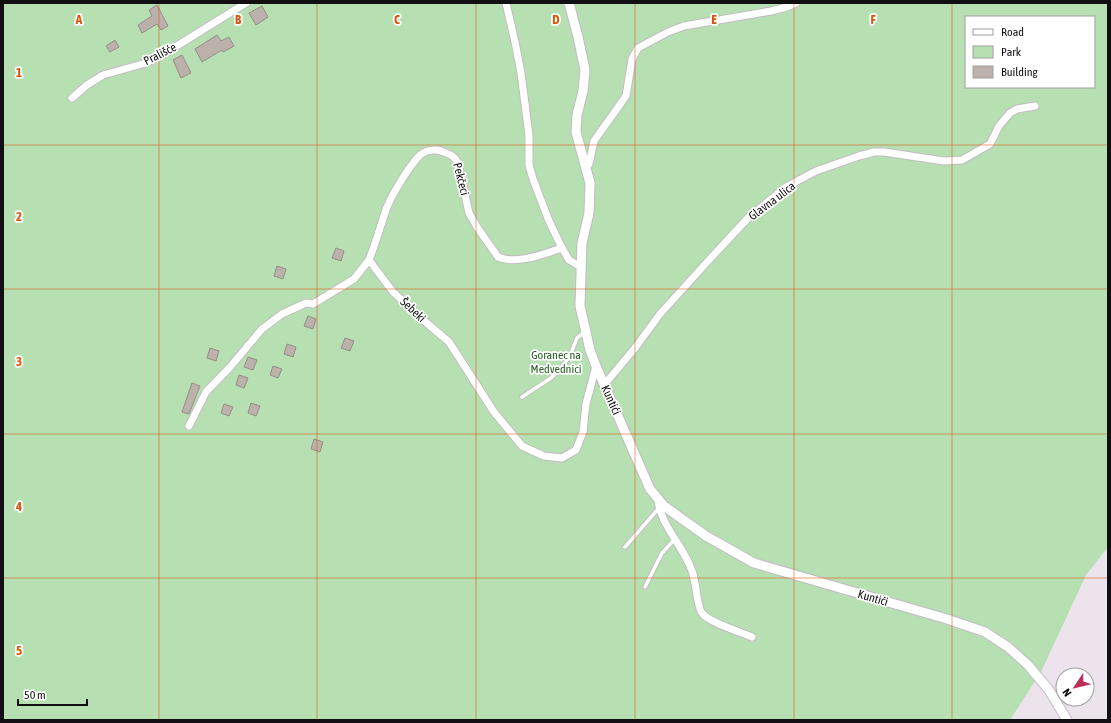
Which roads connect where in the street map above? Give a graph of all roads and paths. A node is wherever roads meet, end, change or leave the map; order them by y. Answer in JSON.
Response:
{"nodes":[{"id":1,"x":246,"y":3,"type":"edge"},
{"id":2,"x":506,"y":3,"type":"edge"},
{"id":3,"x":569,"y":3,"type":"edge"},
{"id":4,"x":796,"y":3,"type":"edge"},
{"id":5,"x":72,"y":98,"type":"dead end"},
{"id":6,"x":1034,"y":106,"type":"dead end"},
{"id":7,"x":586,"y":167,"type":"junction"},
{"id":8,"x":562,"y":248,"type":"junction"},
{"id":9,"x":369,"y":260,"type":"junction"},
{"id":10,"x":581,"y":268,"type":"junction"},
{"id":11,"x":585,"y":331,"type":"junction"},
{"id":12,"x":596,"y":366,"type":"junction"},
{"id":13,"x":604,"y":385,"type":"junction"},
{"id":14,"x":522,"y":397,"type":"dead end"},
{"id":15,"x":189,"y":426,"type":"dead end"},
{"id":16,"x":658,"y":504,"type":"junction"},
{"id":17,"x":675,"y":539,"type":"junction"},
{"id":18,"x":625,"y":547,"type":"dead end"},
{"id":19,"x":646,"y":587,"type":"dead end"},
{"id":20,"x":752,"y":637,"type":"dead end"},
{"id":21,"x":1067,"y":720,"type":"edge"}],
"edges":[{"from":1,"to":5,"type":"street","name":"Prališće"},
{"from":2,"to":8,"type":"street"},
{"from":3,"to":7,"type":"street"},
{"from":4,"to":7,"type":"street"},
{"from":6,"to":13,"type":"street","name":"Glavna ulica"},
{"from":7,"to":10,"type":"street"},
{"from":8,"to":9,"type":"street","name":"Pekčeci"},
{"from":8,"to":10,"type":"street"},
{"from":9,"to":12,"type":"street","name":"Šebeki"},
{"from":9,"to":15,"type":"street"},
{"from":10,"to":11,"type":"street"},
{"from":11,"to":12,"type":"street"},
{"from":11,"to":14,"type":"lane"},
{"from":12,"to":13,"type":"street","name":"Kuntići"},
{"from":13,"to":16,"type":"street","name":"Kuntići"},
{"from":16,"to":17,"type":"street","name":"Kuntići"},
{"from":16,"to":18,"type":"lane"},
{"from":16,"to":21,"type":"street","name":"Kuntići"},
{"from":17,"to":19,"type":"lane"},
{"from":17,"to":20,"type":"street","name":"Kuntići"}]}
